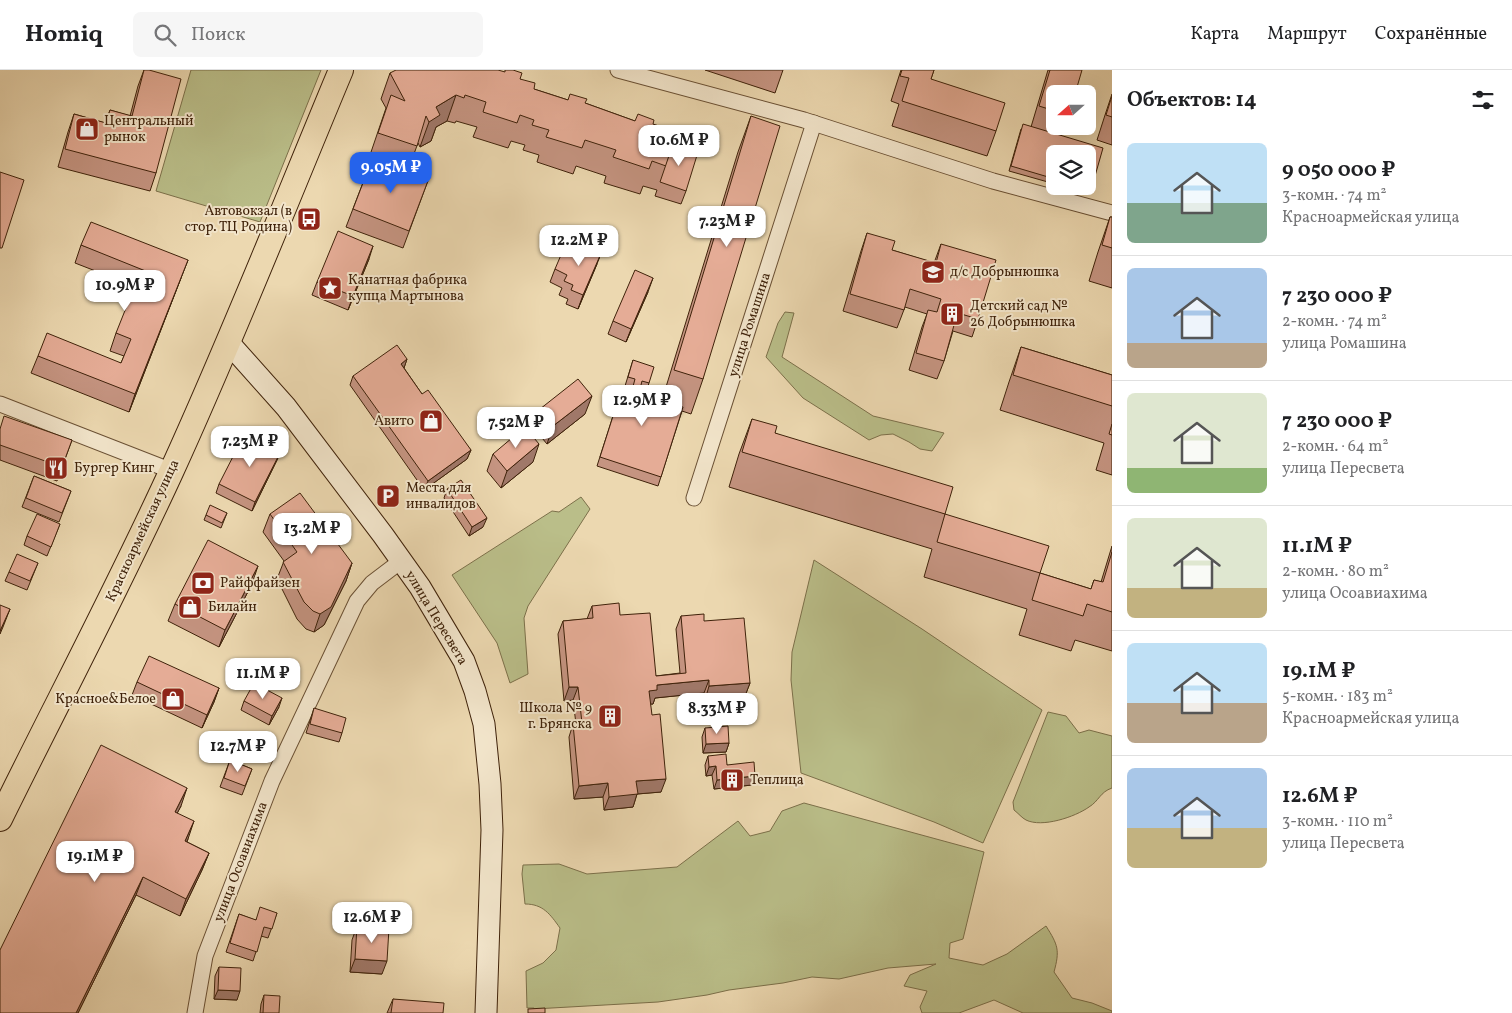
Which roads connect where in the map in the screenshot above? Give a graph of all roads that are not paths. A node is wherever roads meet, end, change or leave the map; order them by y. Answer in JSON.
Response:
{"nodes":[{"id":1,"x":341,"y":70,"type":"edge"},
{"id":2,"x":618,"y":70,"type":"edge"},
{"id":3,"x":814,"y":123,"type":"junction"},
{"id":4,"x":1112,"y":213,"type":"edge"},
{"id":5,"x":228,"y":342,"type":"junction"},
{"id":6,"x":0,"y":404,"type":"edge"},
{"id":7,"x":172,"y":470,"type":"junction"},
{"id":8,"x":694,"y":498,"type":"dead end"},
{"id":9,"x":402,"y":561,"type":"junction"},
{"id":10,"x":0,"y":819,"type":"edge"},
{"id":11,"x":195,"y":1013,"type":"edge"},
{"id":12,"x":486,"y":1013,"type":"edge"}],
"edges":[{"from":1,"to":5,"type":"main road","name":"Красноармейская улица"},
{"from":2,"to":3,"type":"street"},
{"from":3,"to":4,"type":"street"},
{"from":3,"to":8,"type":"street","name":"улица Ромашина"},
{"from":5,"to":7,"type":"main road","name":"Красноармейская улица"},
{"from":5,"to":9,"type":"main road","name":"улица Пересвета"},
{"from":6,"to":7,"type":"street"},
{"from":7,"to":10,"type":"main road","name":"Красноармейская улица"},
{"from":9,"to":11,"type":"street","name":"улица Осоавиахима"},
{"from":9,"to":12,"type":"main road","name":"улица Пересвета"}]}
